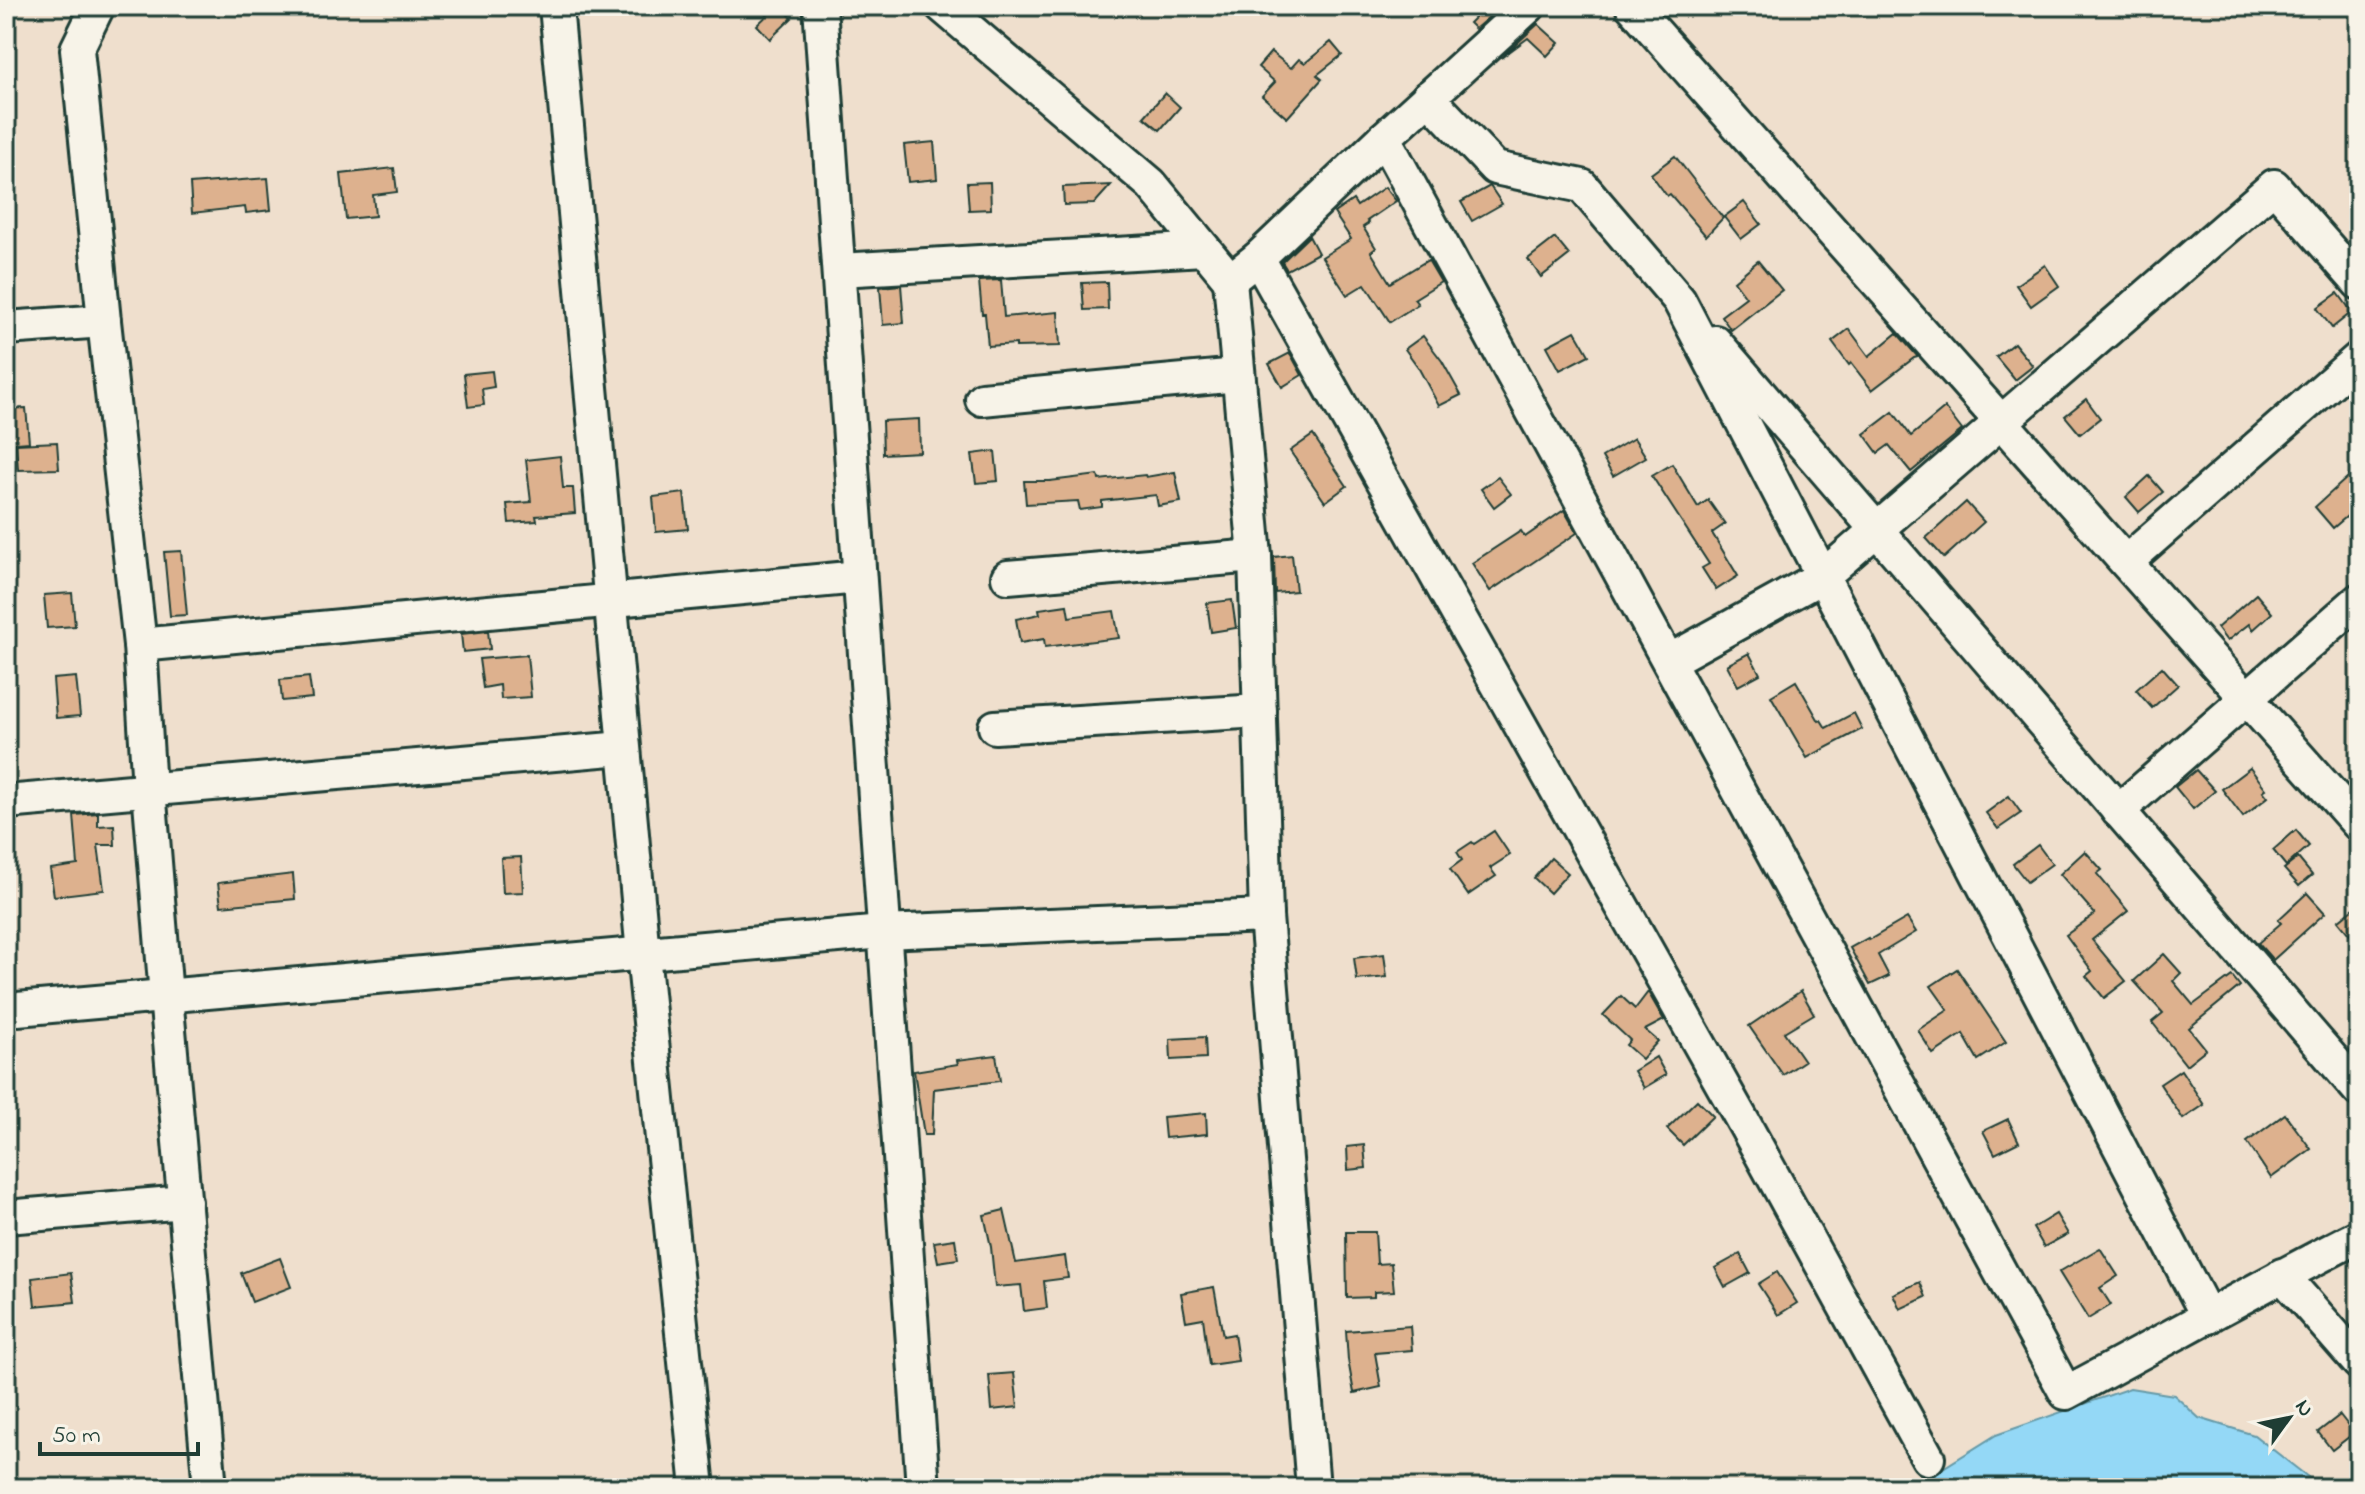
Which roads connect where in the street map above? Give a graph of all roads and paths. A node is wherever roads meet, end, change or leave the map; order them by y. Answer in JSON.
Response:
{"nodes":[{"id":1,"x":98,"y":6,"type":"edge"},
{"id":2,"x":556,"y":6,"type":"edge"},
{"id":3,"x":820,"y":6,"type":"edge"},
{"id":4,"x":942,"y":6,"type":"edge"},
{"id":5,"x":1529,"y":6,"type":"edge"},
{"id":6,"x":1632,"y":6,"type":"edge"},
{"id":7,"x":1428,"y":97,"type":"junction"},
{"id":8,"x":1384,"y":138,"type":"junction"},
{"id":9,"x":1204,"y":249,"type":"junction"},
{"id":10,"x":1258,"y":258,"type":"junction"},
{"id":11,"x":839,"y":270,"type":"junction"},
{"id":12,"x":1230,"y":280,"type":"junction"},
{"id":13,"x":2359,"y":283,"type":"edge"},
{"id":14,"x":1679,"y":300,"type":"junction"},
{"id":15,"x":104,"y":321,"type":"junction"},
{"id":16,"x":6,"y":328,"type":"edge"},
{"id":17,"x":2359,"y":358,"type":"edge"},
{"id":18,"x":1238,"y":375,"type":"junction"},
{"id":19,"x":982,"y":399,"type":"dead end"},
{"id":20,"x":2001,"y":422,"type":"junction"},
{"id":21,"x":1877,"y":531,"type":"junction"},
{"id":22,"x":1255,"y":556,"type":"junction"},
{"id":23,"x":2126,"y":562,"type":"junction"},
{"id":24,"x":1823,"y":576,"type":"junction"},
{"id":25,"x":859,"y":577,"type":"junction"},
{"id":26,"x":1008,"y":577,"type":"dead end"},
{"id":27,"x":2359,"y":600,"type":"edge"},
{"id":28,"x":610,"y":601,"type":"junction"},
{"id":29,"x":140,"y":645,"type":"junction"},
{"id":30,"x":1669,"y":661,"type":"junction"},
{"id":31,"x":2248,"y":699,"type":"junction"},
{"id":32,"x":1260,"y":711,"type":"junction"},
{"id":33,"x":995,"y":727,"type":"dead end"},
{"id":34,"x":623,"y":748,"type":"junction"},
{"id":35,"x":149,"y":789,"type":"junction"},
{"id":36,"x":6,"y":802,"type":"edge"},
{"id":37,"x":2118,"y":811,"type":"junction"},
{"id":38,"x":2359,"y":825,"type":"edge"},
{"id":39,"x":1266,"y":916,"type":"junction"},
{"id":40,"x":883,"y":932,"type":"junction"},
{"id":41,"x":643,"y":954,"type":"junction"},
{"id":42,"x":166,"y":996,"type":"junction"},
{"id":43,"x":6,"y":1010,"type":"edge"},
{"id":44,"x":2359,"y":1090,"type":"edge"},
{"id":45,"x":185,"y":1202,"type":"junction"},
{"id":46,"x":6,"y":1217,"type":"edge"},
{"id":47,"x":2359,"y":1236,"type":"edge"},
{"id":48,"x":2282,"y":1275,"type":"junction"},
{"id":49,"x":2208,"y":1317,"type":"junction"},
{"id":50,"x":2359,"y":1363,"type":"edge"},
{"id":51,"x":1928,"y":1458,"type":"dead end"},
{"id":52,"x":210,"y":1488,"type":"edge"},
{"id":53,"x":698,"y":1488,"type":"edge"},
{"id":54,"x":923,"y":1488,"type":"edge"},
{"id":55,"x":1313,"y":1488,"type":"edge"}],
"edges":[{"from":1,"to":15,"type":"street"},
{"from":2,"to":28,"type":"street"},
{"from":3,"to":11,"type":"street"},
{"from":4,"to":9,"type":"street"},
{"from":5,"to":7,"type":"street"},
{"from":6,"to":20,"type":"street"},
{"from":7,"to":8,"type":"street"},
{"from":7,"to":14,"type":"street"},
{"from":8,"to":10,"type":"street"},
{"from":8,"to":30,"type":"street"},
{"from":9,"to":11,"type":"street"},
{"from":9,"to":12,"type":"street"},
{"from":10,"to":12,"type":"street"},
{"from":10,"to":51,"type":"street"},
{"from":11,"to":25,"type":"street"},
{"from":12,"to":18,"type":"street"},
{"from":13,"to":20,"type":"street"},
{"from":14,"to":21,"type":"street"},
{"from":14,"to":24,"type":"street"},
{"from":15,"to":16,"type":"street"},
{"from":15,"to":29,"type":"street"},
{"from":17,"to":23,"type":"street"},
{"from":18,"to":19,"type":"street"},
{"from":18,"to":22,"type":"street"},
{"from":20,"to":21,"type":"street"},
{"from":20,"to":23,"type":"street"},
{"from":21,"to":24,"type":"street"},
{"from":21,"to":37,"type":"street"},
{"from":22,"to":26,"type":"street"},
{"from":22,"to":32,"type":"street"},
{"from":23,"to":31,"type":"street"},
{"from":24,"to":30,"type":"street"},
{"from":24,"to":49,"type":"street"},
{"from":25,"to":28,"type":"street"},
{"from":25,"to":40,"type":"street"},
{"from":27,"to":31,"type":"street"},
{"from":28,"to":29,"type":"street"},
{"from":28,"to":34,"type":"street"},
{"from":29,"to":35,"type":"street"},
{"from":30,"to":49,"type":"street"},
{"from":31,"to":37,"type":"street"},
{"from":31,"to":38,"type":"street"},
{"from":32,"to":33,"type":"street"},
{"from":32,"to":39,"type":"street"},
{"from":34,"to":35,"type":"street"},
{"from":34,"to":41,"type":"street"},
{"from":35,"to":36,"type":"street"},
{"from":35,"to":42,"type":"street"},
{"from":37,"to":44,"type":"street"},
{"from":39,"to":40,"type":"street"},
{"from":39,"to":55,"type":"street"},
{"from":40,"to":41,"type":"street"},
{"from":40,"to":54,"type":"street"},
{"from":41,"to":42,"type":"street"},
{"from":41,"to":53,"type":"street"},
{"from":42,"to":43,"type":"street"},
{"from":42,"to":45,"type":"street"},
{"from":45,"to":46,"type":"street"},
{"from":45,"to":52,"type":"street"},
{"from":47,"to":48,"type":"street"},
{"from":48,"to":49,"type":"street"},
{"from":48,"to":50,"type":"street"}]}
